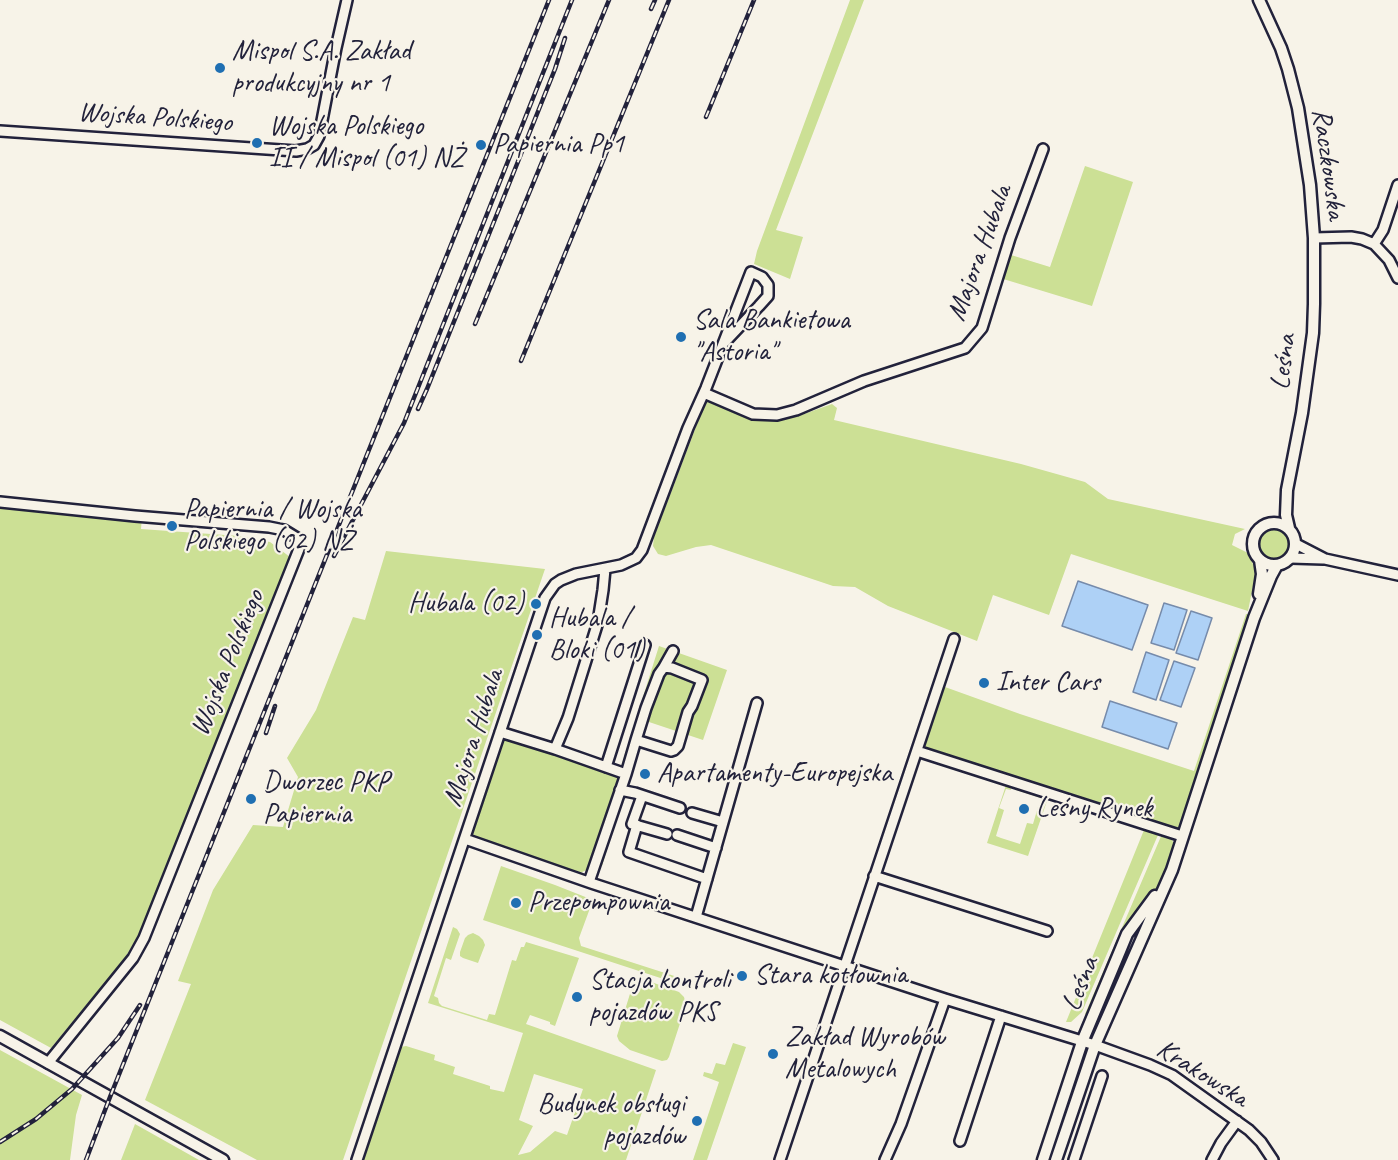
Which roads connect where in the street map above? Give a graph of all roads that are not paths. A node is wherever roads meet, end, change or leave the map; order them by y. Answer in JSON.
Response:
{"nodes":[{"id":1,"x":347,"y":0,"type":"edge"},
{"id":2,"x":1258,"y":0,"type":"edge"},
{"id":3,"x":0,"y":131,"type":"edge"},
{"id":4,"x":1043,"y":149,"type":"dead end"},
{"id":5,"x":1398,"y":185,"type":"edge"},
{"id":6,"x":1314,"y":238,"type":"junction"},
{"id":7,"x":1374,"y":244,"type":"junction"},
{"id":8,"x":1398,"y":278,"type":"edge"},
{"id":9,"x":725,"y":342,"type":"junction"},
{"id":10,"x":704,"y":393,"type":"junction"},
{"id":11,"x":1287,"y":490,"type":"junction"},
{"id":12,"x":0,"y":502,"type":"edge"},
{"id":13,"x":1272,"y":523,"type":"junction"},
{"id":14,"x":1289,"y":528,"type":"junction"},
{"id":15,"x":1296,"y":544,"type":"junction"},
{"id":16,"x":1291,"y":558,"type":"junction"},
{"id":17,"x":1325,"y":559,"type":"junction"},
{"id":18,"x":1260,"y":560,"type":"junction"},
{"id":19,"x":1277,"y":565,"type":"junction"},
{"id":20,"x":605,"y":569,"type":"junction"},
{"id":21,"x":1398,"y":575,"type":"edge"},
{"id":22,"x":1254,"y":618,"type":"junction"},
{"id":23,"x":954,"y":639,"type":"dead end"},
{"id":24,"x":645,"y":645,"type":"dead end"},
{"id":25,"x":673,"y":651,"type":"dead end"},
{"id":26,"x":664,"y":667,"type":"junction"},
{"id":27,"x":757,"y":704,"type":"dead end"},
{"id":28,"x":500,"y":732,"type":"junction"},
{"id":29,"x":636,"y":740,"type":"junction"},
{"id":30,"x":555,"y":749,"type":"junction"},
{"id":31,"x":917,"y":751,"type":"junction"},
{"id":32,"x":606,"y":767,"type":"junction"},
{"id":33,"x":626,"y":774,"type":"junction"},
{"id":34,"x":620,"y":790,"type":"junction"},
{"id":35,"x":642,"y":796,"type":"junction"},
{"id":36,"x":680,"y":808,"type":"dead end"},
{"id":37,"x":692,"y":813,"type":"dead end"},
{"id":38,"x":723,"y":822,"type":"junction"},
{"id":39,"x":637,"y":825,"type":"junction"},
{"id":40,"x":1182,"y":836,"type":"junction"},
{"id":41,"x":465,"y":839,"type":"junction"},
{"id":42,"x":716,"y":848,"type":"junction"},
{"id":43,"x":874,"y":876,"type":"junction"},
{"id":44,"x":707,"y":879,"type":"junction"},
{"id":45,"x":589,"y":882,"type":"junction"},
{"id":46,"x":696,"y":917,"type":"junction"},
{"id":47,"x":1047,"y":931,"type":"dead end"},
{"id":48,"x":844,"y":965,"type":"junction"},
{"id":49,"x":945,"y":999,"type":"junction"},
{"id":50,"x":1001,"y":1016,"type":"junction"},
{"id":51,"x":0,"y":1036,"type":"edge"},
{"id":52,"x":1082,"y":1042,"type":"junction"},
{"id":53,"x":1095,"y":1045,"type":"junction"},
{"id":54,"x":48,"y":1063,"type":"junction"},
{"id":55,"x":1102,"y":1076,"type":"dead end"},
{"id":56,"x":1237,"y":1121,"type":"junction"},
{"id":57,"x":960,"y":1141,"type":"dead end"},
{"id":58,"x":223,"y":1160,"type":"edge"},
{"id":59,"x":357,"y":1160,"type":"edge"},
{"id":60,"x":780,"y":1160,"type":"edge"},
{"id":61,"x":885,"y":1160,"type":"edge"},
{"id":62,"x":1043,"y":1160,"type":"edge"},
{"id":63,"x":1056,"y":1160,"type":"edge"},
{"id":64,"x":1074,"y":1160,"type":"edge"},
{"id":65,"x":1212,"y":1160,"type":"edge"},
{"id":66,"x":1273,"y":1160,"type":"edge"}],
"edges":[{"from":1,"to":3,"type":"street","name":"Wojska Polskiego"},
{"from":2,"to":6,"type":"main road","name":"Raczkowska"},
{"from":4,"to":10,"type":"street","name":"Majora Hubala"},
{"from":5,"to":7,"type":"street"},
{"from":6,"to":7,"type":"street","name":"Raczkowska"},
{"from":6,"to":11,"type":"main road","name":"Leśna"},
{"from":7,"to":8,"type":"street","name":"Raczkowska"},
{"from":9,"to":9,"type":"street","name":"Majora Hubala"},
{"from":9,"to":10,"type":"street","name":"Majora Hubala"},
{"from":10,"to":20,"type":"street","name":"Majora Hubala"},
{"from":11,"to":13,"type":"main road","name":"Leśna"},
{"from":11,"to":14,"type":"main road","name":"Leśna"},
{"from":12,"to":54,"type":"street","name":"Wojska Polskiego"},
{"from":13,"to":14,"type":"main road"},
{"from":13,"to":18,"type":"main road"},
{"from":14,"to":15,"type":"main road"},
{"from":15,"to":16,"type":"main road"},
{"from":15,"to":17,"type":"street"},
{"from":16,"to":17,"type":"street"},
{"from":16,"to":19,"type":"main road"},
{"from":17,"to":21,"type":"street"},
{"from":18,"to":19,"type":"main road"},
{"from":18,"to":22,"type":"main road","name":"Leśna"},
{"from":19,"to":22,"type":"main road","name":"Leśna"},
{"from":20,"to":28,"type":"street","name":"Majora Hubala"},
{"from":20,"to":30,"type":"street"},
{"from":22,"to":40,"type":"main road","name":"Leśna"},
{"from":23,"to":31,"type":"street"},
{"from":24,"to":32,"type":"street"},
{"from":25,"to":26,"type":"street"},
{"from":26,"to":29,"type":"street"},
{"from":26,"to":29,"type":"street"},
{"from":27,"to":38,"type":"street"},
{"from":28,"to":30,"type":"street"},
{"from":28,"to":41,"type":"street","name":"Majora Hubala"},
{"from":29,"to":33,"type":"street"},
{"from":30,"to":32,"type":"street"},
{"from":31,"to":40,"type":"street"},
{"from":31,"to":43,"type":"street"},
{"from":32,"to":33,"type":"street"},
{"from":33,"to":34,"type":"street"},
{"from":34,"to":35,"type":"street"},
{"from":34,"to":45,"type":"street"},
{"from":35,"to":36,"type":"street"},
{"from":35,"to":39,"type":"street"},
{"from":37,"to":38,"type":"street"},
{"from":38,"to":42,"type":"street"},
{"from":39,"to":42,"type":"street"},
{"from":39,"to":44,"type":"street"},
{"from":40,"to":52,"type":"main road","name":"Leśna"},
{"from":40,"to":53,"type":"main road","name":"Leśna"},
{"from":41,"to":45,"type":"street","name":"Krakowska"},
{"from":41,"to":59,"type":"street","name":"Majora Hubala"},
{"from":42,"to":44,"type":"street"},
{"from":43,"to":47,"type":"street"},
{"from":43,"to":48,"type":"street"},
{"from":44,"to":46,"type":"street"},
{"from":45,"to":46,"type":"street","name":"Krakowska"},
{"from":46,"to":48,"type":"street","name":"Krakowska"},
{"from":48,"to":49,"type":"street","name":"Krakowska"},
{"from":48,"to":60,"type":"street"},
{"from":49,"to":50,"type":"street","name":"Krakowska"},
{"from":49,"to":61,"type":"street"},
{"from":50,"to":52,"type":"street","name":"Krakowska"},
{"from":50,"to":57,"type":"street"},
{"from":51,"to":54,"type":"main road"},
{"from":52,"to":53,"type":"street","name":"Krakowska"},
{"from":52,"to":62,"type":"main road","name":"Leśna"},
{"from":53,"to":56,"type":"street","name":"Krakowska"},
{"from":53,"to":63,"type":"main road","name":"Leśna"},
{"from":54,"to":58,"type":"main road"},
{"from":55,"to":64,"type":"street"},
{"from":56,"to":65,"type":"street"},
{"from":56,"to":66,"type":"street","name":"Krakowska"}]}
